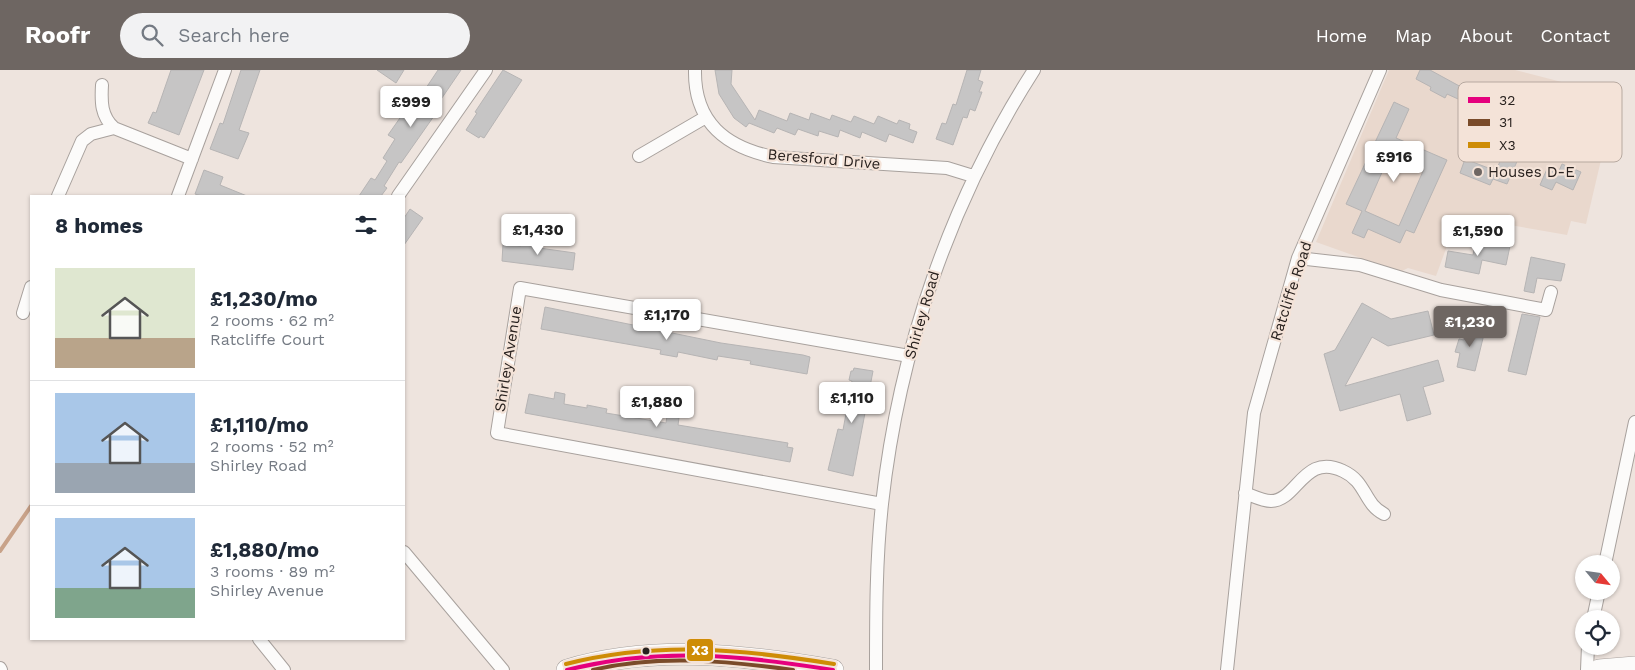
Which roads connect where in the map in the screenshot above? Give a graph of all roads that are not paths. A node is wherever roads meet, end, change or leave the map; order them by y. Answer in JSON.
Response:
{"nodes":[{"id":1,"x":225,"y":70,"type":"edge"},
{"id":2,"x":486,"y":70,"type":"edge"},
{"id":3,"x":695,"y":70,"type":"edge"},
{"id":4,"x":1034,"y":70,"type":"edge"},
{"id":5,"x":1380,"y":70,"type":"edge"},
{"id":6,"x":102,"y":85,"type":"dead end"},
{"id":7,"x":706,"y":118,"type":"junction"},
{"id":8,"x":114,"y":128,"type":"junction"},
{"id":9,"x":639,"y":156,"type":"dead end"},
{"id":10,"x":192,"y":160,"type":"junction"},
{"id":11,"x":973,"y":176,"type":"junction"},
{"id":12,"x":58,"y":195,"type":"edge"},
{"id":13,"x":178,"y":195,"type":"edge"},
{"id":14,"x":399,"y":195,"type":"edge"},
{"id":15,"x":1298,"y":258,"type":"junction"},
{"id":16,"x":30,"y":291,"type":"edge"},
{"id":17,"x":1551,"y":292,"type":"dead end"},
{"id":18,"x":23,"y":313,"type":"dead end"},
{"id":19,"x":909,"y":356,"type":"junction"},
{"id":20,"x":1635,"y":422,"type":"edge"},
{"id":21,"x":1245,"y":493,"type":"junction"},
{"id":22,"x":882,"y":504,"type":"junction"},
{"id":23,"x":1384,"y":514,"type":"dead end"},
{"id":24,"x":405,"y":553,"type":"edge"},
{"id":25,"x":1607,"y":555,"type":"edge"},
{"id":26,"x":260,"y":640,"type":"edge"},
{"id":27,"x":1588,"y":655,"type":"edge"},
{"id":28,"x":636,"y":663,"type":"edge"},
{"id":29,"x":1635,"y":667,"type":"edge"},
{"id":30,"x":284,"y":670,"type":"edge"},
{"id":31,"x":503,"y":670,"type":"edge"},
{"id":32,"x":567,"y":670,"type":"edge"},
{"id":33,"x":833,"y":670,"type":"edge"},
{"id":34,"x":876,"y":670,"type":"edge"},
{"id":35,"x":1227,"y":670,"type":"edge"},
{"id":36,"x":1587,"y":670,"type":"edge"},
{"id":37,"x":1599,"y":670,"type":"edge"},
{"id":38,"x":1604,"y":670,"type":"edge"}],
"edges":[{"from":1,"to":10,"type":"street"},
{"from":2,"to":14,"type":"street"},
{"from":3,"to":7,"type":"street","name":"Beresford Drive"},
{"from":4,"to":11,"type":"street","name":"Shirley Road"},
{"from":5,"to":15,"type":"street","name":"Ratcliffe Road"},
{"from":6,"to":8,"type":"street"},
{"from":7,"to":9,"type":"street"},
{"from":7,"to":11,"type":"street","name":"Beresford Drive"},
{"from":8,"to":10,"type":"street"},
{"from":8,"to":12,"type":"street"},
{"from":10,"to":13,"type":"street"},
{"from":11,"to":19,"type":"street","name":"Shirley Road"},
{"from":15,"to":17,"type":"street"},
{"from":15,"to":21,"type":"street","name":"Ratcliffe Road"},
{"from":16,"to":18,"type":"street"},
{"from":19,"to":22,"type":"street","name":"Shirley Road"},
{"from":19,"to":22,"type":"street","name":"Shirley Avenue"},
{"from":20,"to":25,"type":"street"},
{"from":21,"to":23,"type":"street"},
{"from":21,"to":35,"type":"street","name":"Ratcliffe Road"},
{"from":22,"to":34,"type":"street","name":"Shirley Road"},
{"from":24,"to":31,"type":"street"},
{"from":26,"to":30,"type":"street"},
{"from":27,"to":36,"type":"street"},
{"from":28,"to":32,"type":"highway"},
{"from":28,"to":33,"type":"highway"},
{"from":29,"to":38,"type":"highway"},
{"from":37,"to":38,"type":"highway"}]}
